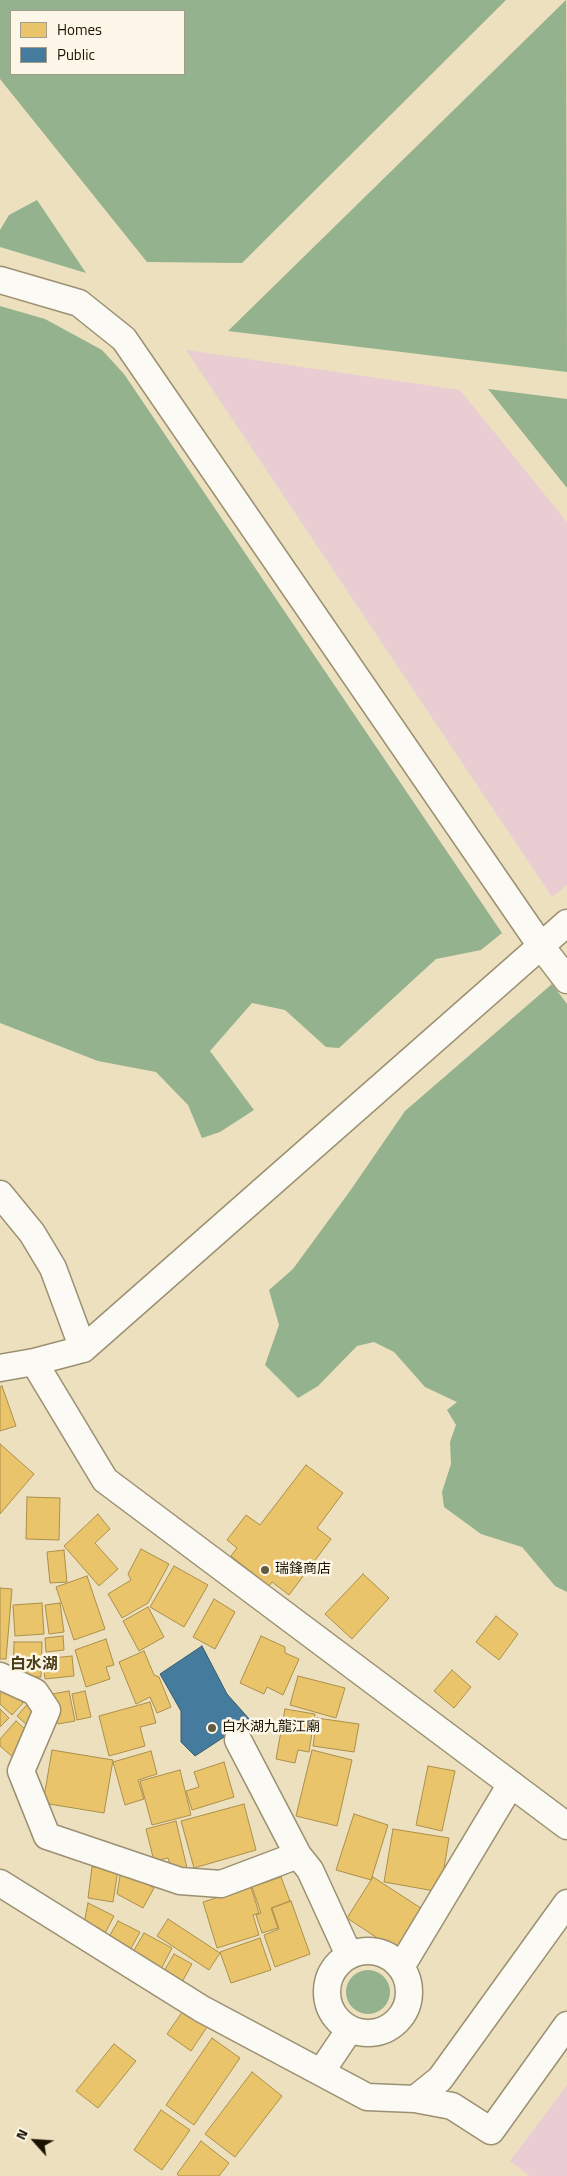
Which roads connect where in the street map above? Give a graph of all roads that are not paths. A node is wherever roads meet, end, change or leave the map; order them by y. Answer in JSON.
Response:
{"nodes":[{"id":1,"x":0,"y":280,"type":"edge"},
{"id":2,"x":567,"y":923,"type":"edge"},
{"id":3,"x":541,"y":946,"type":"junction"},
{"id":4,"x":567,"y":980,"type":"edge"},
{"id":5,"x":0,"y":1194,"type":"edge"},
{"id":6,"x":83,"y":1349,"type":"junction"},
{"id":7,"x":34,"y":1362,"type":"junction"},
{"id":8,"x":0,"y":1368,"type":"edge"},
{"id":9,"x":0,"y":1676,"type":"edge"},
{"id":10,"x":238,"y":1740,"type":"dead end"},
{"id":11,"x":511,"y":1784,"type":"junction"},
{"id":12,"x":567,"y":1826,"type":"edge"},
{"id":13,"x":298,"y":1855,"type":"junction"},
{"id":14,"x":0,"y":1883,"type":"edge"},
{"id":15,"x":567,"y":1903,"type":"edge"},
{"id":16,"x":350,"y":1955,"type":"junction"},
{"id":17,"x":401,"y":1967,"type":"junction"},
{"id":18,"x":567,"y":2025,"type":"edge"},
{"id":19,"x":350,"y":2029,"type":"junction"},
{"id":20,"x":321,"y":2072,"type":"junction"},
{"id":21,"x":415,"y":2099,"type":"junction"}],
"edges":[{"from":1,"to":3,"type":"street"},
{"from":2,"to":3,"type":"street"},
{"from":3,"to":4,"type":"street"},
{"from":3,"to":6,"type":"street"},
{"from":5,"to":6,"type":"street"},
{"from":6,"to":7,"type":"street"},
{"from":7,"to":8,"type":"street"},
{"from":7,"to":11,"type":"street"},
{"from":9,"to":13,"type":"street"},
{"from":10,"to":13,"type":"street"},
{"from":11,"to":12,"type":"street"},
{"from":11,"to":17,"type":"street"},
{"from":13,"to":16,"type":"street"},
{"from":14,"to":20,"type":"street"},
{"from":15,"to":21,"type":"street"},
{"from":16,"to":17,"type":"street"},
{"from":16,"to":19,"type":"street"},
{"from":17,"to":19,"type":"street"},
{"from":18,"to":21,"type":"street"},
{"from":19,"to":20,"type":"street"},
{"from":20,"to":21,"type":"street"}]}
